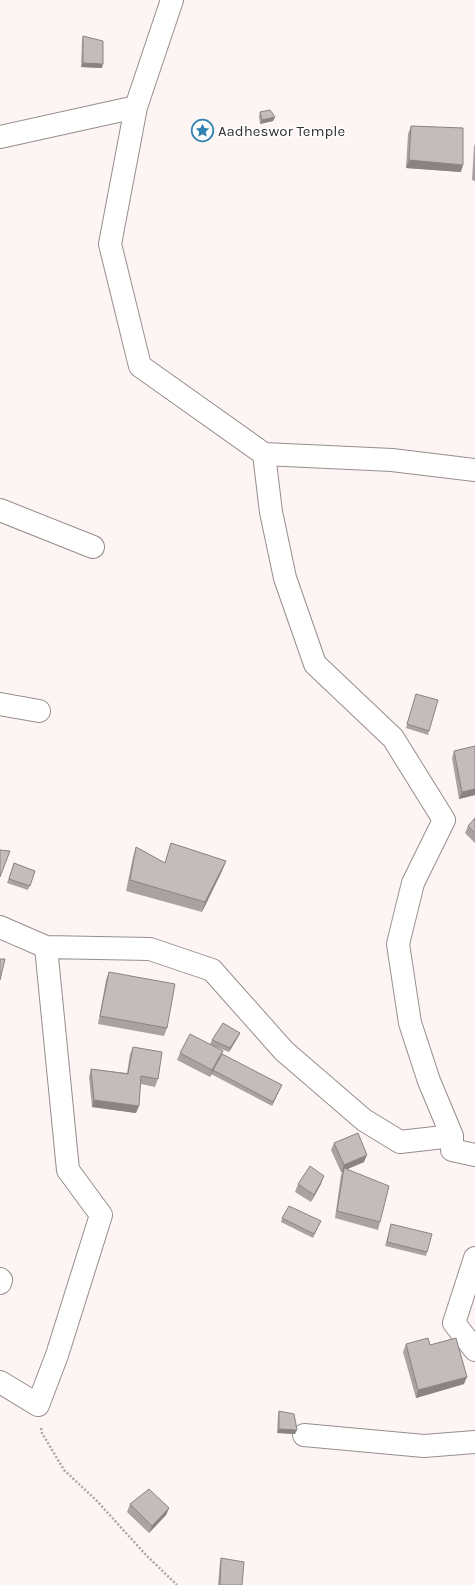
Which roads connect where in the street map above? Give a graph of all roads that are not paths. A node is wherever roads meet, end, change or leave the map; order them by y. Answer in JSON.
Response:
{"nodes":[{"id":1,"x":172,"y":0,"type":"edge"},
{"id":2,"x":136,"y":108,"type":"junction"},
{"id":3,"x":0,"y":137,"type":"edge"},
{"id":4,"x":264,"y":454,"type":"junction"},
{"id":5,"x":475,"y":470,"type":"edge"},
{"id":6,"x":0,"y":510,"type":"edge"},
{"id":7,"x":93,"y":547,"type":"dead end"},
{"id":8,"x":0,"y":704,"type":"edge"},
{"id":9,"x":39,"y":711,"type":"dead end"},
{"id":10,"x":0,"y":927,"type":"edge"},
{"id":11,"x":46,"y":947,"type":"junction"},
{"id":12,"x":452,"y":1136,"type":"junction"},
{"id":13,"x":475,"y":1155,"type":"edge"},
{"id":14,"x":475,"y":1258,"type":"edge"},
{"id":15,"x":0,"y":1279,"type":"edge"},
{"id":16,"x":0,"y":1284,"type":"edge"},
{"id":17,"x":475,"y":1350,"type":"edge"},
{"id":18,"x":0,"y":1382,"type":"edge"},
{"id":19,"x":304,"y":1435,"type":"dead end"},
{"id":20,"x":475,"y":1442,"type":"edge"}],
"edges":[{"from":1,"to":2,"type":"street"},
{"from":2,"to":3,"type":"street"},
{"from":2,"to":4,"type":"street"},
{"from":4,"to":5,"type":"street"},
{"from":4,"to":12,"type":"street"},
{"from":6,"to":7,"type":"street"},
{"from":8,"to":9,"type":"street"},
{"from":10,"to":11,"type":"street"},
{"from":11,"to":12,"type":"street"},
{"from":11,"to":18,"type":"street"},
{"from":12,"to":13,"type":"street"},
{"from":14,"to":17,"type":"street"},
{"from":15,"to":16,"type":"street"},
{"from":19,"to":20,"type":"street"}]}
